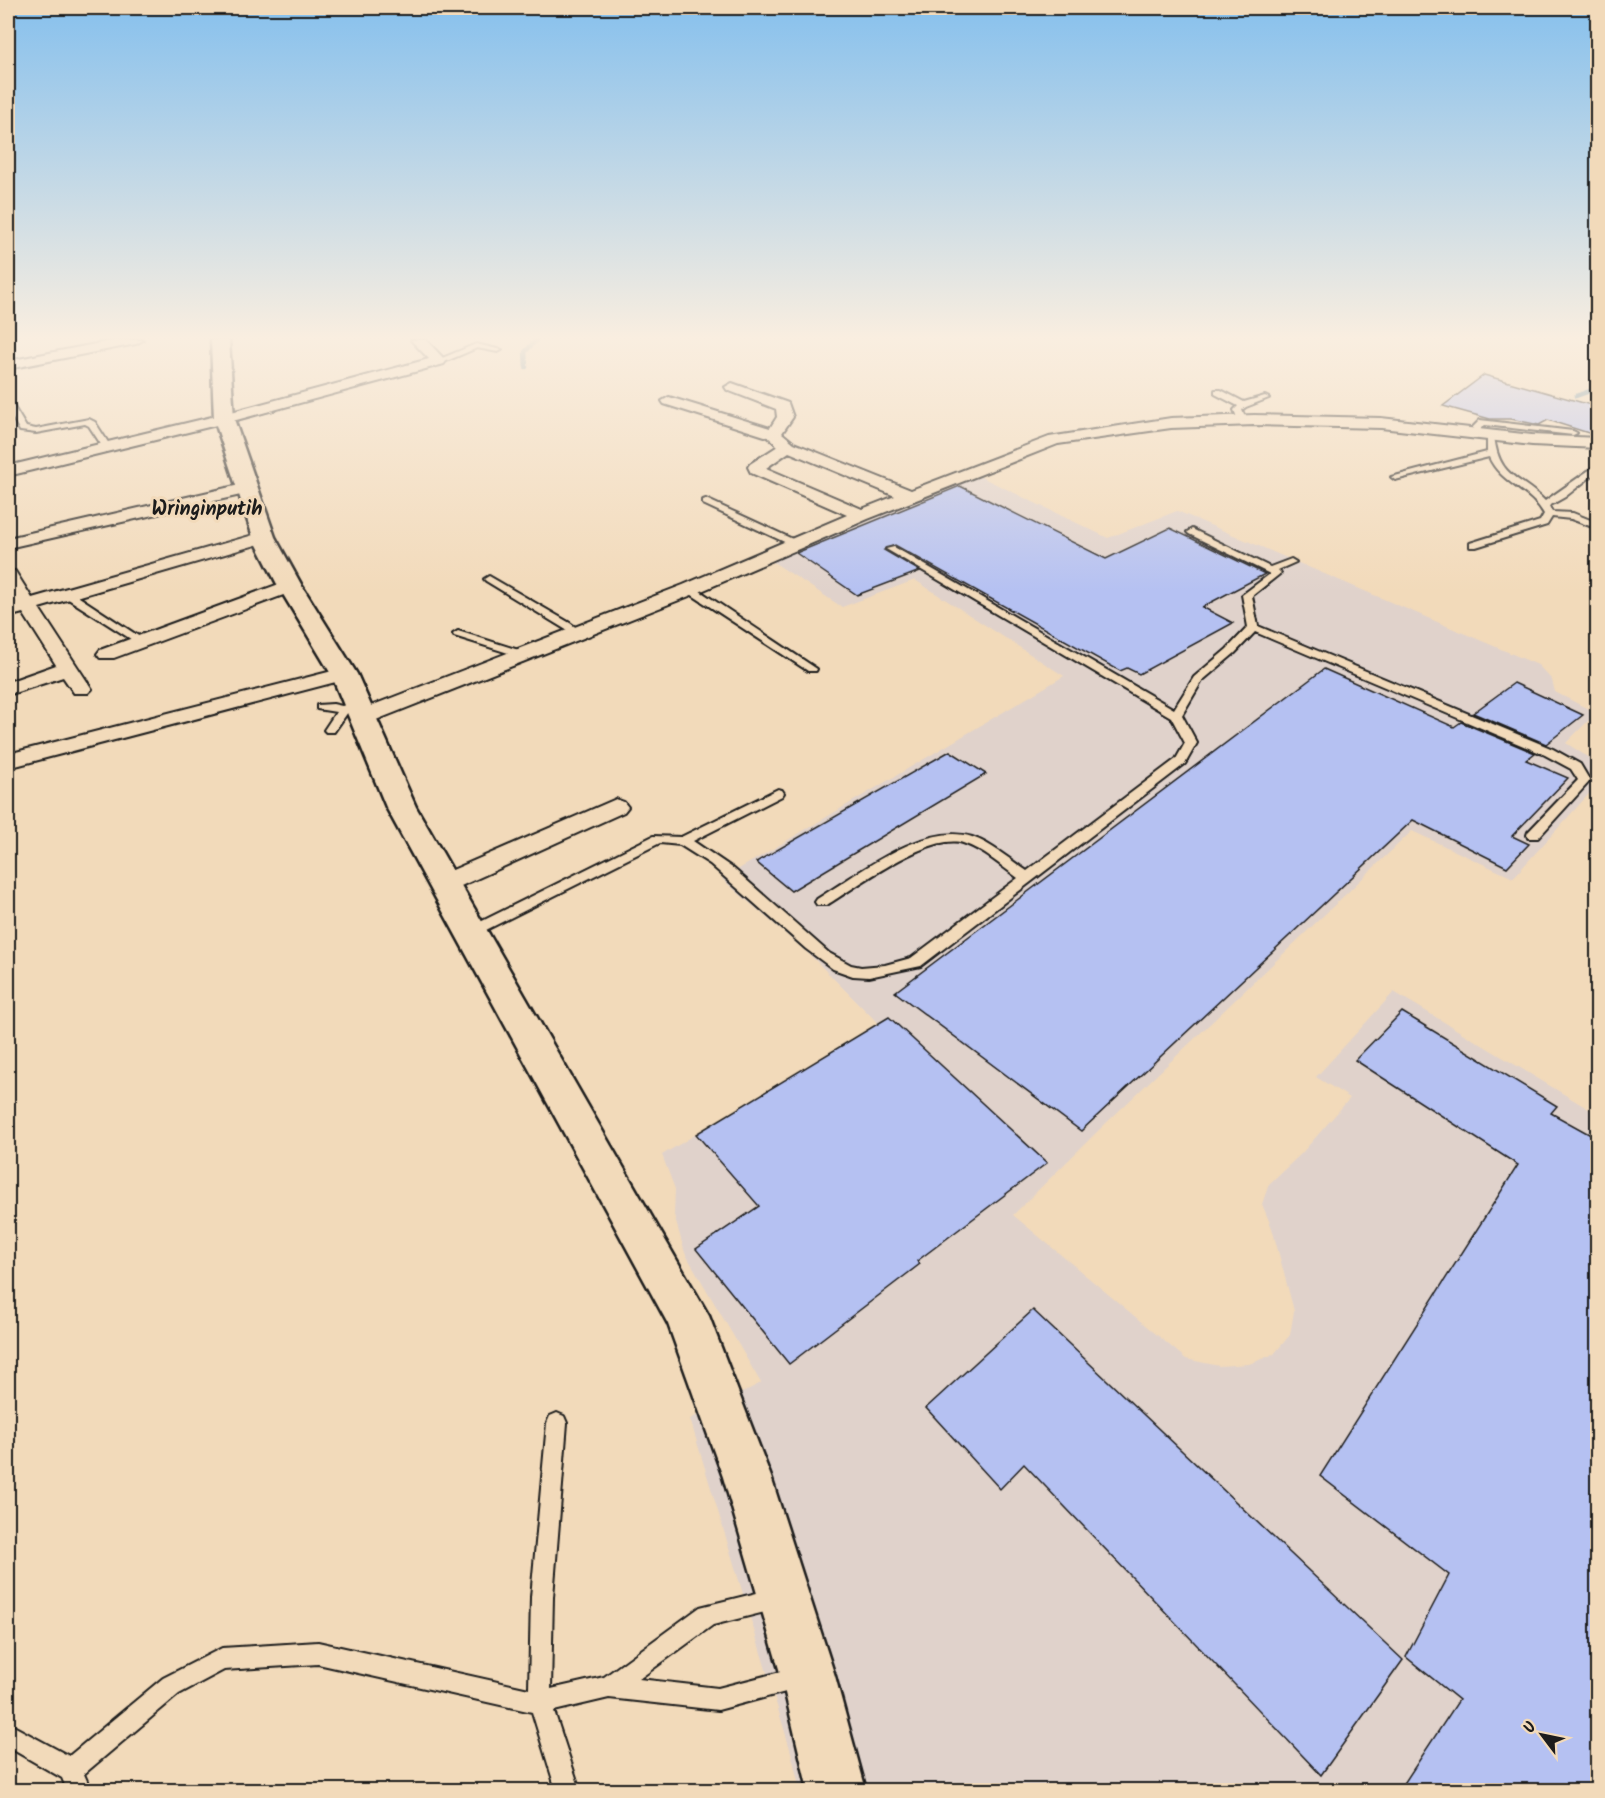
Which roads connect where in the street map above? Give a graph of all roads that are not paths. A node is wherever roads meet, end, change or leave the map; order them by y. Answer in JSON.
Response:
{"nodes":[{"id":1,"x":20,"y":424,"type":"edge"},
{"id":2,"x":71,"y":424,"type":"edge"},
{"id":3,"x":92,"y":424,"type":"edge"},
{"id":4,"x":203,"y":424,"type":"edge"},
{"id":5,"x":226,"y":424,"type":"edge"},
{"id":6,"x":742,"y":424,"type":"edge"},
{"id":7,"x":781,"y":424,"type":"edge"},
{"id":8,"x":1165,"y":424,"type":"edge"},
{"id":9,"x":1389,"y":424,"type":"edge"},
{"id":10,"x":1480,"y":424,"type":"edge"},
{"id":11,"x":1498,"y":424,"type":"edge"},
{"id":12,"x":1573,"y":433,"type":"dead end"},
{"id":13,"x":774,"y":434,"type":"junction"},
{"id":14,"x":1483,"y":434,"type":"junction"},
{"id":15,"x":1598,"y":443,"type":"edge"},
{"id":16,"x":107,"y":447,"type":"junction"},
{"id":17,"x":788,"y":447,"type":"junction"},
{"id":18,"x":1491,"y":454,"type":"junction"},
{"id":19,"x":1598,"y":466,"type":"edge"},
{"id":20,"x":8,"y":471,"type":"edge"},
{"id":21,"x":1395,"y":477,"type":"dead end"},
{"id":22,"x":248,"y":488,"type":"junction"},
{"id":23,"x":910,"y":496,"type":"junction"},
{"id":24,"x":706,"y":502,"type":"dead end"},
{"id":25,"x":1545,"y":504,"type":"junction"},
{"id":26,"x":1549,"y":514,"type":"junction"},
{"id":27,"x":862,"y":515,"type":"junction"},
{"id":28,"x":1598,"y":526,"type":"edge"},
{"id":29,"x":1192,"y":532,"type":"dead end"},
{"id":30,"x":264,"y":537,"type":"junction"},
{"id":31,"x":8,"y":543,"type":"edge"},
{"id":32,"x":795,"y":544,"type":"junction"},
{"id":33,"x":1473,"y":545,"type":"dead end"},
{"id":34,"x":891,"y":549,"type":"dead end"},
{"id":35,"x":1291,"y":562,"type":"dead end"},
{"id":36,"x":1273,"y":569,"type":"junction"},
{"id":37,"x":8,"y":575,"type":"edge"},
{"id":38,"x":489,"y":579,"type":"dead end"},
{"id":39,"x":290,"y":586,"type":"junction"},
{"id":40,"x":690,"y":589,"type":"junction"},
{"id":41,"x":66,"y":593,"type":"junction"},
{"id":42,"x":28,"y":604,"type":"junction"},
{"id":43,"x":8,"y":611,"type":"edge"},
{"id":44,"x":1253,"y":628,"type":"junction"},
{"id":45,"x":577,"y":632,"type":"junction"},
{"id":46,"x":458,"y":634,"type":"dead end"},
{"id":47,"x":141,"y":641,"type":"junction"},
{"id":48,"x":107,"y":654,"type":"dead end"},
{"id":49,"x":521,"y":654,"type":"junction"},
{"id":50,"x":68,"y":668,"type":"junction"},
{"id":51,"x":812,"y":669,"type":"dead end"},
{"id":52,"x":81,"y":688,"type":"dead end"},
{"id":53,"x":8,"y":689,"type":"edge"},
{"id":54,"x":343,"y":707,"type":"junction"},
{"id":55,"x":1176,"y":716,"type":"junction"},
{"id":56,"x":8,"y":761,"type":"edge"},
{"id":57,"x":778,"y":793,"type":"dead end"},
{"id":58,"x":616,"y":807,"type":"dead end"},
{"id":59,"x":1533,"y":835,"type":"dead end"},
{"id":60,"x":683,"y":841,"type":"junction"},
{"id":61,"x":1027,"y":878,"type":"junction"},
{"id":62,"x":443,"y":884,"type":"junction"},
{"id":63,"x":822,"y":902,"type":"dead end"},
{"id":64,"x":473,"y":931,"type":"junction"},
{"id":65,"x":556,"y":1423,"type":"dead end"},
{"id":66,"x":784,"y":1598,"type":"junction"},
{"id":67,"x":808,"y":1676,"type":"junction"},
{"id":68,"x":609,"y":1687,"type":"junction"},
{"id":69,"x":540,"y":1703,"type":"junction"},
{"id":70,"x":8,"y":1734,"type":"edge"},
{"id":71,"x":75,"y":1780,"type":"edge"},
{"id":72,"x":568,"y":1791,"type":"edge"},
{"id":73,"x":837,"y":1791,"type":"edge"}],
"edges":[{"from":1,"to":2,"type":"lane"},
{"from":3,"to":16,"type":"lane"},
{"from":4,"to":16,"type":"street"},
{"from":5,"to":22,"type":"main road"},
{"from":6,"to":13,"type":"street"},
{"from":7,"to":13,"type":"street"},
{"from":8,"to":23,"type":"street"},
{"from":9,"to":14,"type":"street"},
{"from":10,"to":14,"type":"lane"},
{"from":11,"to":12,"type":"lane"},
{"from":13,"to":17,"type":"street"},
{"from":14,"to":15,"type":"street"},
{"from":14,"to":18,"type":"lane"},
{"from":16,"to":20,"type":"street"},
{"from":17,"to":23,"type":"street"},
{"from":17,"to":27,"type":"street"},
{"from":18,"to":21,"type":"lane"},
{"from":18,"to":25,"type":"lane"},
{"from":19,"to":25,"type":"lane"},
{"from":22,"to":30,"type":"main road"},
{"from":22,"to":31,"type":"street"},
{"from":23,"to":27,"type":"street"},
{"from":24,"to":32,"type":"lane"},
{"from":25,"to":26,"type":"lane"},
{"from":26,"to":28,"type":"lane"},
{"from":26,"to":33,"type":"lane"},
{"from":27,"to":32,"type":"street"},
{"from":29,"to":36,"type":"lane"},
{"from":30,"to":39,"type":"main road"},
{"from":30,"to":41,"type":"street"},
{"from":32,"to":40,"type":"street"},
{"from":34,"to":55,"type":"lane"},
{"from":35,"to":36,"type":"lane"},
{"from":36,"to":44,"type":"lane"},
{"from":37,"to":42,"type":"street"},
{"from":38,"to":45,"type":"lane"},
{"from":39,"to":47,"type":"street"},
{"from":39,"to":54,"type":"main road"},
{"from":40,"to":45,"type":"street"},
{"from":40,"to":51,"type":"lane"},
{"from":41,"to":42,"type":"street"},
{"from":41,"to":47,"type":"lane"},
{"from":42,"to":43,"type":"street"},
{"from":42,"to":50,"type":"street"},
{"from":44,"to":55,"type":"lane"},
{"from":44,"to":59,"type":"lane"},
{"from":45,"to":49,"type":"street"},
{"from":46,"to":49,"type":"lane"},
{"from":47,"to":48,"type":"street"},
{"from":49,"to":54,"type":"street"},
{"from":50,"to":52,"type":"street"},
{"from":50,"to":53,"type":"street"},
{"from":54,"to":56,"type":"street"},
{"from":54,"to":62,"type":"main road"},
{"from":55,"to":61,"type":"lane"},
{"from":57,"to":60,"type":"lane"},
{"from":58,"to":62,"type":"street"},
{"from":60,"to":61,"type":"lane"},
{"from":60,"to":64,"type":"lane"},
{"from":61,"to":63,"type":"lane"},
{"from":62,"to":64,"type":"main road"},
{"from":64,"to":66,"type":"main road"},
{"from":65,"to":69,"type":"lane"},
{"from":66,"to":67,"type":"main road"},
{"from":66,"to":68,"type":"lane"},
{"from":67,"to":68,"type":"lane"},
{"from":67,"to":73,"type":"main road"},
{"from":68,"to":69,"type":"lane"},
{"from":69,"to":71,"type":"lane"},
{"from":69,"to":72,"type":"lane"},
{"from":70,"to":71,"type":"lane"}]}
